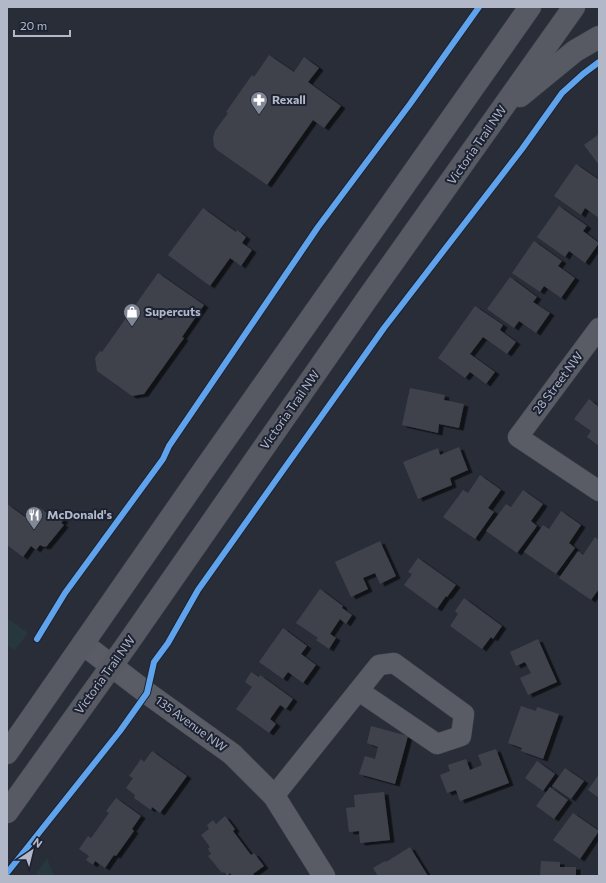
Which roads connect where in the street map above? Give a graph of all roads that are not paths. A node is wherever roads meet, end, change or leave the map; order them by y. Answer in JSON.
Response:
{"nodes":[{"id":1,"x":574,"y":7,"type":"edge"},
{"id":2,"x":525,"y":12,"type":"edge"},
{"id":3,"x":599,"y":37,"type":"edge"},
{"id":4,"x":500,"y":112,"type":"junction"},
{"id":5,"x":599,"y":328,"type":"edge"},
{"id":6,"x":599,"y":491,"type":"edge"},
{"id":7,"x":83,"y":644,"type":"junction"},
{"id":8,"x":111,"y":666,"type":"junction"},
{"id":9,"x":359,"y":692,"type":"junction"},
{"id":10,"x":7,"y":753,"type":"edge"},
{"id":11,"x":274,"y":796,"type":"junction"},
{"id":12,"x":7,"y":812,"type":"edge"},
{"id":13,"x":324,"y":876,"type":"edge"}],
"edges":[{"from":1,"to":4,"type":"main road","name":"Victoria Trail NW"},
{"from":2,"to":7,"type":"main road"},
{"from":3,"to":4,"type":"main road"},
{"from":4,"to":8,"type":"main road","name":"Victoria Trail NW"},
{"from":5,"to":6,"type":"street","name":"28 Street NW"},
{"from":7,"to":8,"type":"street","name":"135 Avenue NW"},
{"from":7,"to":10,"type":"main road"},
{"from":8,"to":11,"type":"street","name":"135 Avenue NW"},
{"from":8,"to":12,"type":"main road","name":"Victoria Trail NW"},
{"from":9,"to":9,"type":"street"},
{"from":9,"to":11,"type":"street"},
{"from":11,"to":13,"type":"street","name":"135 Avenue NW"}]}
